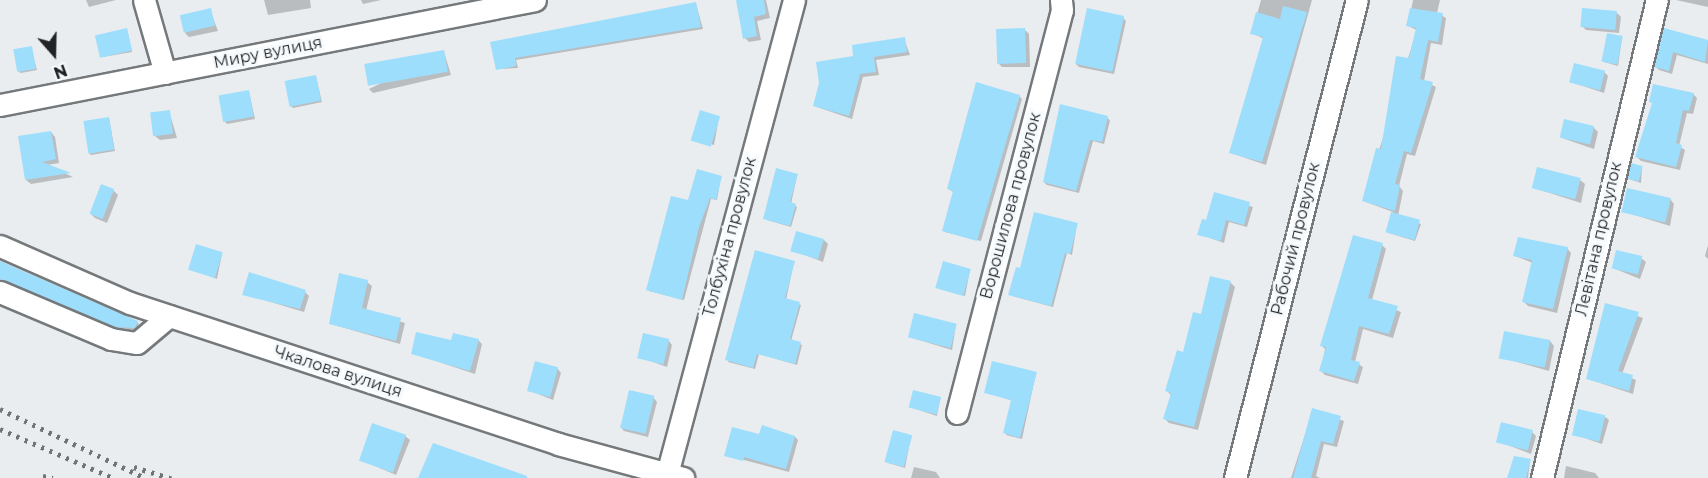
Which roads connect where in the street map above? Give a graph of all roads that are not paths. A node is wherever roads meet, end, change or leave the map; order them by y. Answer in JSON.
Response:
{"nodes":[{"id":1,"x":144,"y":0,"type":"edge"},
{"id":2,"x":535,"y":0,"type":"edge"},
{"id":3,"x":794,"y":0,"type":"edge"},
{"id":4,"x":1061,"y":0,"type":"edge"},
{"id":5,"x":1356,"y":0,"type":"edge"},
{"id":6,"x":1656,"y":0,"type":"edge"},
{"id":7,"x":165,"y":73,"type":"junction"},
{"id":8,"x":0,"y":105,"type":"edge"},
{"id":9,"x":0,"y":246,"type":"edge"},
{"id":10,"x":0,"y":292,"type":"edge"},
{"id":11,"x":168,"y":316,"type":"junction"},
{"id":12,"x":957,"y":413,"type":"dead end"},
{"id":13,"x":675,"y":476,"type":"edge"},
{"id":14,"x":1235,"y":478,"type":"edge"},
{"id":15,"x":1542,"y":478,"type":"edge"}],
"edges":[{"from":1,"to":7,"type":"street"},
{"from":2,"to":7,"type":"street","name":"Миру вулиця"},
{"from":3,"to":13,"type":"street","name":"Толбухіна провулок"},
{"from":4,"to":12,"type":"street","name":"Ворошилова провулок"},
{"from":5,"to":14,"type":"street","name":"Рабочий провулок"},
{"from":6,"to":15,"type":"street","name":"Левітана провулок"},
{"from":7,"to":8,"type":"street","name":"Миру вулиця"},
{"from":9,"to":11,"type":"street","name":"Чкалова вулиця"},
{"from":10,"to":11,"type":"street"},
{"from":11,"to":13,"type":"street","name":"Чкалова вулиця"}]}
